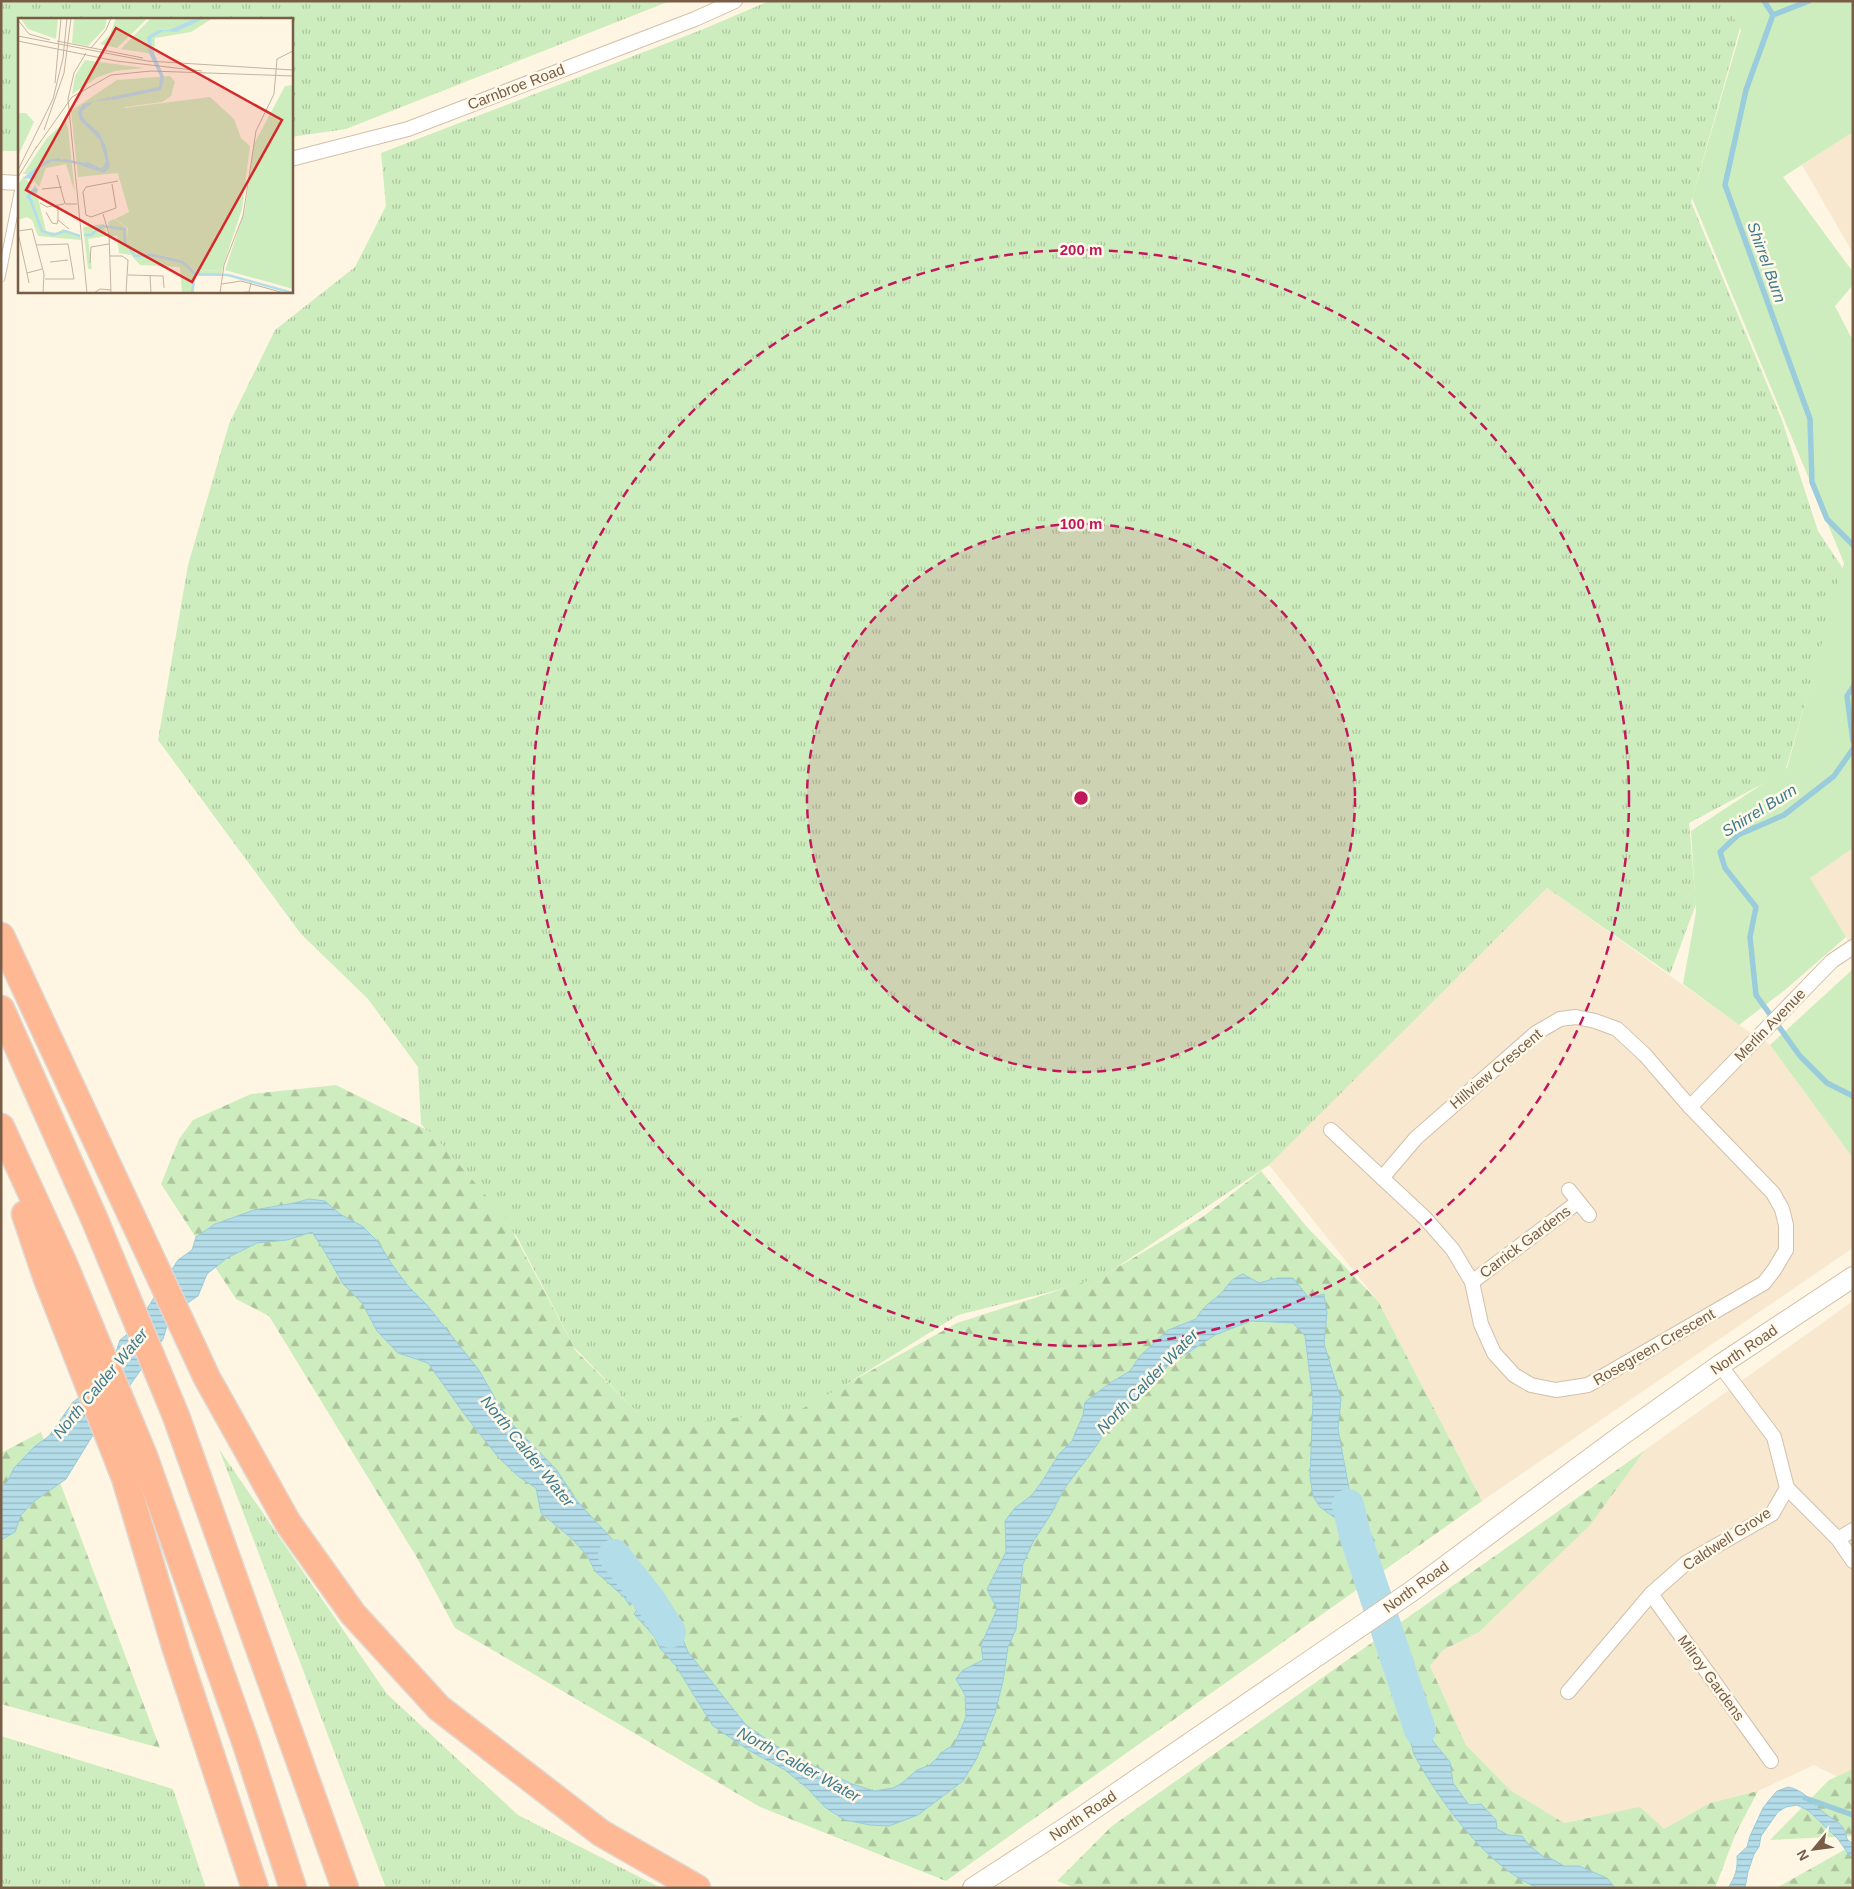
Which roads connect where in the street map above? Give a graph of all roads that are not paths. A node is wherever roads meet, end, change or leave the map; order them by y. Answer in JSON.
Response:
{"nodes":[{"id":1,"x":736,"y":1,"type":"edge"},
{"id":2,"x":292,"y":158,"type":"edge"},
{"id":3,"x":1,"y":182,"type":"edge"},
{"id":4,"x":18,"y":183,"type":"edge"},
{"id":5,"x":18,"y":193,"type":"edge"},
{"id":6,"x":1,"y":278,"type":"edge"},
{"id":7,"x":1,"y":936,"type":"edge"},
{"id":8,"x":1853,"y":947,"type":"edge"},
{"id":9,"x":1,"y":1009,"type":"edge"},
{"id":10,"x":1690,"y":1106,"type":"junction"},
{"id":11,"x":1,"y":1127,"type":"edge"},
{"id":12,"x":1331,"y":1130,"type":"dead end"},
{"id":13,"x":1,"y":1144,"type":"edge"},
{"id":14,"x":1382,"y":1178,"type":"junction"},
{"id":15,"x":1569,"y":1190,"type":"dead end"},
{"id":16,"x":1578,"y":1202,"type":"junction"},
{"id":17,"x":1589,"y":1215,"type":"dead end"},
{"id":18,"x":55,"y":1271,"type":"junction"},
{"id":19,"x":1853,"y":1277,"type":"edge"},
{"id":20,"x":1472,"y":1282,"type":"junction"},
{"id":21,"x":1720,"y":1365,"type":"junction"},
{"id":22,"x":1787,"y":1488,"type":"junction"},
{"id":23,"x":1853,"y":1530,"type":"edge"},
{"id":24,"x":1838,"y":1540,"type":"junction"},
{"id":25,"x":1853,"y":1561,"type":"edge"},
{"id":26,"x":1652,"y":1594,"type":"junction"},
{"id":27,"x":1568,"y":1692,"type":"dead end"},
{"id":28,"x":1771,"y":1761,"type":"dead end"},
{"id":29,"x":255,"y":1888,"type":"edge"},
{"id":30,"x":293,"y":1888,"type":"edge"},
{"id":31,"x":345,"y":1888,"type":"edge"},
{"id":32,"x":697,"y":1888,"type":"edge"},
{"id":33,"x":974,"y":1888,"type":"edge"}],
"edges":[{"from":1,"to":2,"type":"street","name":"Carnbroe Road"},
{"from":3,"to":4,"type":"street"},
{"from":5,"to":6,"type":"lane"},
{"from":7,"to":32,"type":"highway"},
{"from":8,"to":10,"type":"street","name":"Merlin Avenue"},
{"from":9,"to":31,"type":"highway"},
{"from":10,"to":14,"type":"street","name":"Hillview Crescent"},
{"from":10,"to":20,"type":"street","name":"Rosegreen Crescent"},
{"from":11,"to":18,"type":"highway"},
{"from":12,"to":14,"type":"street","name":"Rosegreen Crescent"},
{"from":13,"to":18,"type":"highway"},
{"from":14,"to":20,"type":"street","name":"Rosegreen Crescent"},
{"from":15,"to":16,"type":"street","name":"Carrick Gardens"},
{"from":16,"to":17,"type":"street","name":"Carrick Gardens"},
{"from":16,"to":20,"type":"street","name":"Carrick Gardens"},
{"from":18,"to":29,"type":"highway"},
{"from":18,"to":30,"type":"highway"},
{"from":19,"to":21,"type":"main road","name":"North Road"},
{"from":21,"to":22,"type":"street"},
{"from":21,"to":33,"type":"main road","name":"North Road"},
{"from":22,"to":24,"type":"street"},
{"from":22,"to":26,"type":"street","name":"Caldwell Grove"},
{"from":23,"to":24,"type":"street"},
{"from":24,"to":25,"type":"street"},
{"from":26,"to":27,"type":"street","name":"Caldwell Grove"},
{"from":26,"to":28,"type":"street","name":"Milroy Gardens"}]}
